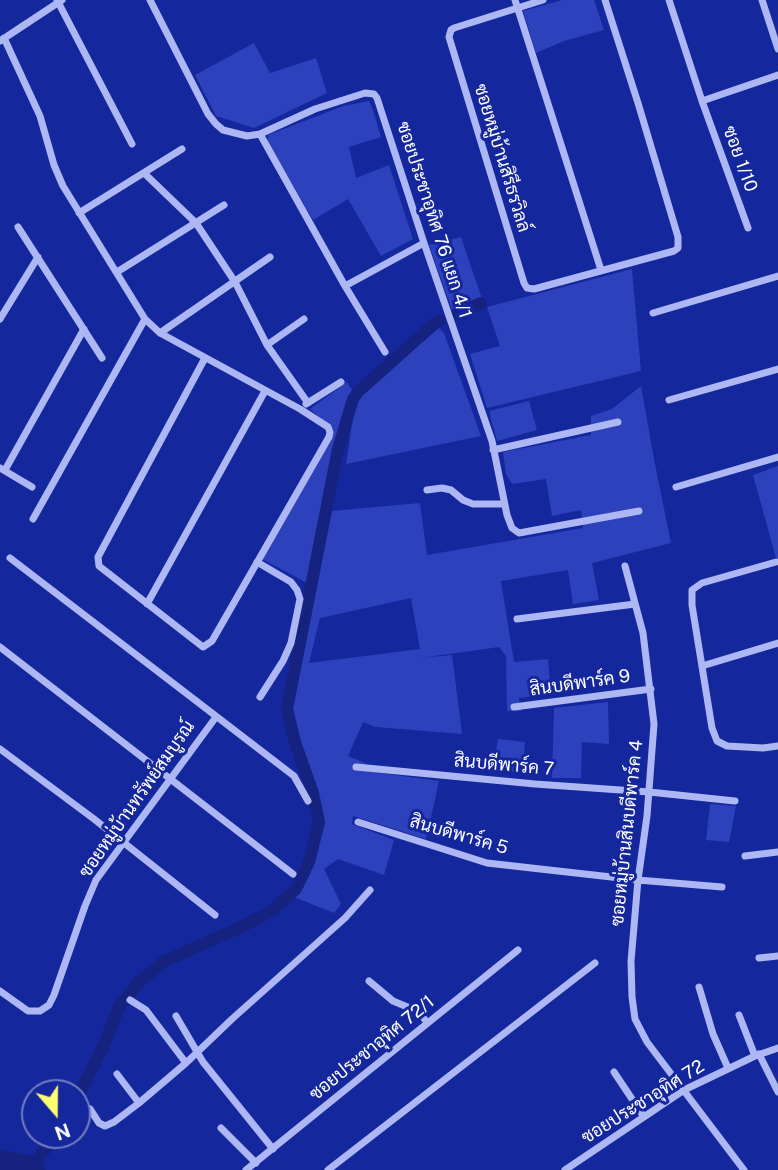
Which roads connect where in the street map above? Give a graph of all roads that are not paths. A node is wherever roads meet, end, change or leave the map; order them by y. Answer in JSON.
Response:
{"nodes":[{"id":1,"x":150,"y":0,"type":"edge"},
{"id":2,"x":543,"y":0,"type":"edge"},
{"id":3,"x":605,"y":0,"type":"edge"},
{"id":4,"x":669,"y":0,"type":"edge"},
{"id":5,"x":762,"y":0,"type":"edge"},
{"id":6,"x":60,"y":1,"type":"edge"},
{"id":7,"x":516,"y":4,"type":"edge"},
{"id":8,"x":2,"y":40,"type":"edge"},
{"id":9,"x":778,"y":49,"type":"edge"},
{"id":10,"x":778,"y":75,"type":"edge"},
{"id":11,"x":702,"y":101,"type":"junction"},
{"id":12,"x":260,"y":134,"type":"junction"},
{"id":13,"x":132,"y":144,"type":"dead end"},
{"id":14,"x":182,"y":149,"type":"dead end"},
{"id":15,"x":144,"y":173,"type":"junction"},
{"id":16,"x":223,"y":205,"type":"dead end"},
{"id":17,"x":79,"y":213,"type":"junction"},
{"id":18,"x":197,"y":223,"type":"junction"},
{"id":19,"x":18,"y":227,"type":"dead end"},
{"id":20,"x":748,"y":228,"type":"dead end"},
{"id":21,"x":424,"y":243,"type":"junction"},
{"id":22,"x":38,"y":257,"type":"junction"},
{"id":23,"x":270,"y":257,"type":"dead end"},
{"id":24,"x":601,"y":270,"type":"junction"},
{"id":25,"x":117,"y":272,"type":"junction"},
{"id":26,"x":778,"y":276,"type":"edge"},
{"id":27,"x":235,"y":282,"type":"junction"},
{"id":28,"x":345,"y":286,"type":"junction"},
{"id":29,"x":653,"y":313,"type":"dead end"},
{"id":30,"x":0,"y":319,"type":"edge"},
{"id":31,"x":145,"y":319,"type":"junction"},
{"id":32,"x":304,"y":319,"type":"dead end"},
{"id":33,"x":84,"y":330,"type":"junction"},
{"id":34,"x":160,"y":333,"type":"junction"},
{"id":35,"x":267,"y":345,"type":"junction"},
{"id":36,"x":386,"y":352,"type":"dead end"},
{"id":37,"x":102,"y":358,"type":"dead end"},
{"id":38,"x":205,"y":358,"type":"junction"},
{"id":39,"x":778,"y":369,"type":"edge"},
{"id":40,"x":341,"y":382,"type":"dead end"},
{"id":41,"x":265,"y":391,"type":"junction"},
{"id":42,"x":669,"y":400,"type":"dead end"},
{"id":43,"x":308,"y":403,"type":"junction"},
{"id":44,"x":300,"y":409,"type":"junction"},
{"id":45,"x":618,"y":422,"type":"dead end"},
{"id":46,"x":493,"y":450,"type":"junction"},
{"id":47,"x":778,"y":457,"type":"edge"},
{"id":48,"x":2,"y":469,"type":"edge"},
{"id":49,"x":32,"y":487,"type":"dead end"},
{"id":50,"x":676,"y":487,"type":"dead end"},
{"id":51,"x":426,"y":490,"type":"dead end"},
{"id":52,"x":504,"y":504,"type":"junction"},
{"id":53,"x":639,"y":511,"type":"dead end"},
{"id":54,"x":33,"y":519,"type":"dead end"},
{"id":55,"x":10,"y":558,"type":"dead end"},
{"id":56,"x":257,"y":562,"type":"junction"},
{"id":57,"x":776,"y":562,"type":"dead end"},
{"id":58,"x":625,"y":566,"type":"dead end"},
{"id":59,"x":147,"y":604,"type":"junction"},
{"id":60,"x":635,"y":604,"type":"junction"},
{"id":61,"x":517,"y":619,"type":"dead end"},
{"id":62,"x":778,"y":643,"type":"edge"},
{"id":63,"x":0,"y":647,"type":"edge"},
{"id":64,"x":702,"y":666,"type":"junction"},
{"id":65,"x":651,"y":689,"type":"junction"},
{"id":66,"x":260,"y":697,"type":"dead end"},
{"id":67,"x":514,"y":707,"type":"dead end"},
{"id":68,"x":215,"y":717,"type":"junction"},
{"id":69,"x":778,"y":746,"type":"edge"},
{"id":70,"x":0,"y":749,"type":"edge"},
{"id":71,"x":356,"y":766,"type":"dead end"},
{"id":72,"x":170,"y":779,"type":"junction"},
{"id":73,"x":649,"y":792,"type":"junction"},
{"id":74,"x":308,"y":801,"type":"dead end"},
{"id":75,"x":735,"y":801,"type":"dead end"},
{"id":76,"x":358,"y":822,"type":"dead end"},
{"id":77,"x":123,"y":842,"type":"junction"},
{"id":78,"x":778,"y":852,"type":"edge"},
{"id":79,"x":745,"y":856,"type":"dead end"},
{"id":80,"x":293,"y":874,"type":"dead end"},
{"id":81,"x":638,"y":880,"type":"junction"},
{"id":82,"x":722,"y":887,"type":"dead end"},
{"id":83,"x":370,"y":890,"type":"dead end"},
{"id":84,"x":215,"y":915,"type":"dead end"},
{"id":85,"x":518,"y":950,"type":"dead end"},
{"id":86,"x":778,"y":956,"type":"edge"},
{"id":87,"x":759,"y":958,"type":"dead end"},
{"id":88,"x":595,"y":963,"type":"dead end"},
{"id":89,"x":369,"y":981,"type":"dead end"},
{"id":90,"x":699,"y":987,"type":"dead end"},
{"id":91,"x":0,"y":991,"type":"edge"},
{"id":92,"x":130,"y":1000,"type":"dead end"},
{"id":93,"x":738,"y":1015,"type":"dead end"},
{"id":94,"x":176,"y":1016,"type":"dead end"},
{"id":95,"x":428,"y":1023,"type":"junction"},
{"id":96,"x":778,"y":1048,"type":"edge"},
{"id":97,"x":197,"y":1053,"type":"junction"},
{"id":98,"x":757,"y":1055,"type":"junction"},
{"id":99,"x":186,"y":1063,"type":"junction"},
{"id":100,"x":728,"y":1068,"type":"junction"},
{"id":101,"x":614,"y":1073,"type":"dead end"},
{"id":102,"x":117,"y":1074,"type":"dead end"},
{"id":103,"x":684,"y":1090,"type":"junction"},
{"id":104,"x":778,"y":1092,"type":"edge"},
{"id":105,"x":139,"y":1103,"type":"junction"},
{"id":106,"x":91,"y":1111,"type":"edge"},
{"id":107,"x":645,"y":1117,"type":"junction"},
{"id":108,"x":221,"y":1128,"type":"dead end"},
{"id":109,"x":273,"y":1149,"type":"junction"},
{"id":110,"x":256,"y":1163,"type":"junction"},
{"id":111,"x":246,"y":1170,"type":"edge"},
{"id":112,"x":328,"y":1170,"type":"edge"},
{"id":113,"x":565,"y":1170,"type":"edge"},
{"id":114,"x":744,"y":1170,"type":"edge"}],
"edges":[{"from":1,"to":12,"type":"street","name":"ซอยประชาอุทิศ 76 แยก 4/1"},
{"from":2,"to":7,"type":"street","name":"ซอยหมู่บ้านสิรีธรวิลล์"},
{"from":3,"to":24,"type":"street","name":"ซอยหมู่บ้านสิรีธรวิลล์"},
{"from":4,"to":11,"type":"street","name":"ซอย 1/10"},
{"from":5,"to":9,"type":"street"},
{"from":6,"to":8,"type":"street"},
{"from":6,"to":13,"type":"street"},
{"from":7,"to":24,"type":"street"},
{"from":7,"to":24,"type":"street","name":"ซอยหมู่บ้านสิรีธรวิลล์"},
{"from":8,"to":17,"type":"street"},
{"from":10,"to":11,"type":"street"},
{"from":11,"to":20,"type":"street","name":"ซอย 1/10"},
{"from":12,"to":21,"type":"street","name":"ซอยประชาอุทิศ 76 แยก 4/1"},
{"from":12,"to":28,"type":"street"},
{"from":14,"to":15,"type":"street"},
{"from":15,"to":17,"type":"street"},
{"from":15,"to":18,"type":"street"},
{"from":16,"to":18,"type":"street"},
{"from":17,"to":25,"type":"street"},
{"from":18,"to":25,"type":"street"},
{"from":18,"to":27,"type":"street"},
{"from":19,"to":22,"type":"street"},
{"from":21,"to":28,"type":"street"},
{"from":21,"to":46,"type":"street","name":"ซอยประชาอุทิศ 76 แยก 4/1"},
{"from":22,"to":30,"type":"street"},
{"from":22,"to":33,"type":"street"},
{"from":23,"to":27,"type":"street"},
{"from":25,"to":31,"type":"street"},
{"from":26,"to":29,"type":"street"},
{"from":27,"to":34,"type":"street"},
{"from":27,"to":35,"type":"street"},
{"from":28,"to":36,"type":"street"},
{"from":31,"to":34,"type":"street"},
{"from":31,"to":54,"type":"street"},
{"from":32,"to":35,"type":"street"},
{"from":33,"to":37,"type":"street"},
{"from":33,"to":48,"type":"street"},
{"from":34,"to":38,"type":"street"},
{"from":35,"to":43,"type":"street"},
{"from":38,"to":41,"type":"street"},
{"from":38,"to":59,"type":"street"},
{"from":39,"to":42,"type":"street"},
{"from":40,"to":43,"type":"street"},
{"from":41,"to":44,"type":"street"},
{"from":41,"to":59,"type":"street"},
{"from":43,"to":44,"type":"street"},
{"from":44,"to":56,"type":"street"},
{"from":45,"to":46,"type":"street"},
{"from":46,"to":52,"type":"street","name":"ซอยประชาอุทิศ 76 แยก 4/1"},
{"from":47,"to":50,"type":"street"},
{"from":48,"to":49,"type":"street"},
{"from":51,"to":52,"type":"street"},
{"from":52,"to":53,"type":"street","name":"ซอยประชาอุทิศ 76 แยก 4/1"},
{"from":55,"to":68,"type":"street"},
{"from":56,"to":59,"type":"street"},
{"from":56,"to":66,"type":"street"},
{"from":57,"to":64,"type":"street"},
{"from":58,"to":60,"type":"street","name":"ซอยหมู่บ้านสินบดีพาร์ค 4"},
{"from":60,"to":61,"type":"street"},
{"from":60,"to":65,"type":"street","name":"ซอยหมู่บ้านสินบดีพาร์ค 4"},
{"from":62,"to":64,"type":"street"},
{"from":63,"to":72,"type":"street"},
{"from":64,"to":69,"type":"street"},
{"from":65,"to":67,"type":"street","name":"สินบดีพาร์ค 9"},
{"from":65,"to":73,"type":"street","name":"ซอยหมู่บ้านสินบดีพาร์ค 4"},
{"from":68,"to":72,"type":"street","name":"ซอยหมู่บ้านทรัพย์สมบูรณ์"},
{"from":68,"to":74,"type":"street"},
{"from":70,"to":77,"type":"street"},
{"from":71,"to":73,"type":"street","name":"สินบดีพาร์ค 7"},
{"from":72,"to":77,"type":"street","name":"ซอยหมู่บ้านทรัพย์สมบูรณ์"},
{"from":72,"to":80,"type":"street"},
{"from":73,"to":75,"type":"street","name":"สินบดีพาร์ค 7"},
{"from":73,"to":81,"type":"street","name":"ซอยหมู่บ้านสินบดีพาร์ค 4"},
{"from":76,"to":81,"type":"street","name":"สินบดีพาร์ค 5"},
{"from":77,"to":84,"type":"street"},
{"from":77,"to":91,"type":"street","name":"ซอยหมู่บ้านทรัพย์สมบูรณ์"},
{"from":78,"to":79,"type":"street"},
{"from":81,"to":82,"type":"street","name":"สินบดีพาร์ค 5"},
{"from":81,"to":103,"type":"street","name":"ซอยหมู่บ้านสินบดีพาร์ค 4"},
{"from":83,"to":97,"type":"street"},
{"from":85,"to":95,"type":"street","name":"ซอยประชาอุทิศ 72/1"},
{"from":86,"to":87,"type":"street"},
{"from":88,"to":112,"type":"street"},
{"from":89,"to":95,"type":"street"},
{"from":90,"to":100,"type":"street"},
{"from":92,"to":99,"type":"street"},
{"from":93,"to":98,"type":"street"},
{"from":94,"to":97,"type":"street"},
{"from":95,"to":109,"type":"street","name":"ซอยประชาอุทิศ 72/1"},
{"from":96,"to":98,"type":"street","name":"ซอยประชาอุทิศ 72"},
{"from":97,"to":99,"type":"street"},
{"from":97,"to":109,"type":"street"},
{"from":98,"to":100,"type":"street","name":"ซอยประชาอุทิศ 72"},
{"from":98,"to":104,"type":"street"},
{"from":99,"to":105,"type":"street"},
{"from":100,"to":103,"type":"street","name":"ซอยประชาอุทิศ 72"},
{"from":101,"to":107,"type":"street"},
{"from":102,"to":105,"type":"street"},
{"from":103,"to":107,"type":"street","name":"ซอยประชาอุทิศ 72"},
{"from":103,"to":114,"type":"street","name":"ซอยหมู่บ้านสินบดีพาร์ค 4"},
{"from":105,"to":106,"type":"street"},
{"from":107,"to":113,"type":"street","name":"ซอยประชาอุทิศ 72"},
{"from":108,"to":110,"type":"street"},
{"from":109,"to":110,"type":"street","name":"ซอยประชาอุทิศ 72/1"},
{"from":110,"to":111,"type":"street","name":"ซอยประชาอุทิศ 72/1"}]}
